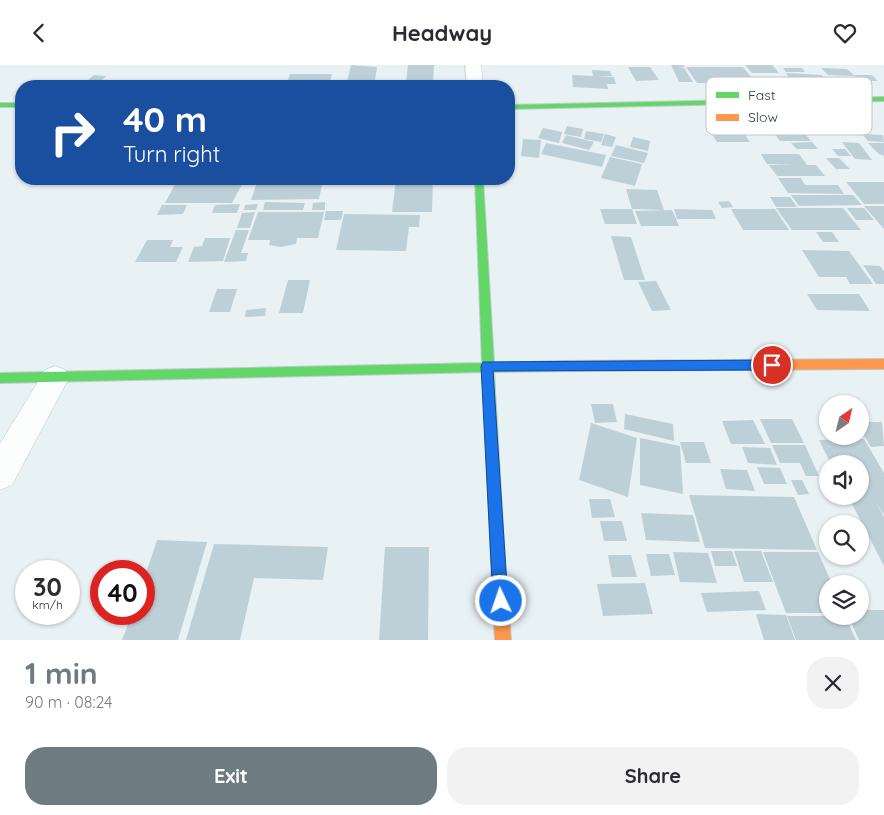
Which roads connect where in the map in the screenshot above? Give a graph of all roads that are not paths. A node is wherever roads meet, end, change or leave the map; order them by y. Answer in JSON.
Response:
{"nodes":[{"id":1,"x":473,"y":65,"type":"edge"},
{"id":2,"x":474,"y":80,"type":"edge"},
{"id":3,"x":706,"y":103,"type":"edge"},
{"id":4,"x":0,"y":105,"type":"edge"},
{"id":5,"x":15,"y":105,"type":"edge"},
{"id":6,"x":515,"y":107,"type":"edge"},
{"id":7,"x":479,"y":185,"type":"edge"},
{"id":8,"x":884,"y":364,"type":"edge"},
{"id":9,"x":487,"y":366,"type":"junction"},
{"id":10,"x":0,"y":378,"type":"edge"},
{"id":11,"x":55,"y":378,"type":"junction"},
{"id":12,"x":0,"y":474,"type":"edge"},
{"id":13,"x":503,"y":640,"type":"edge"}],
"edges":[{"from":1,"to":2,"type":"street"},
{"from":3,"to":6,"type":"street"},
{"from":4,"to":5,"type":"street"},
{"from":7,"to":9,"type":"street"},
{"from":8,"to":9,"type":"street"},
{"from":9,"to":11,"type":"street"},
{"from":9,"to":13,"type":"street"},
{"from":10,"to":11,"type":"street"},
{"from":11,"to":12,"type":"street"}]}
